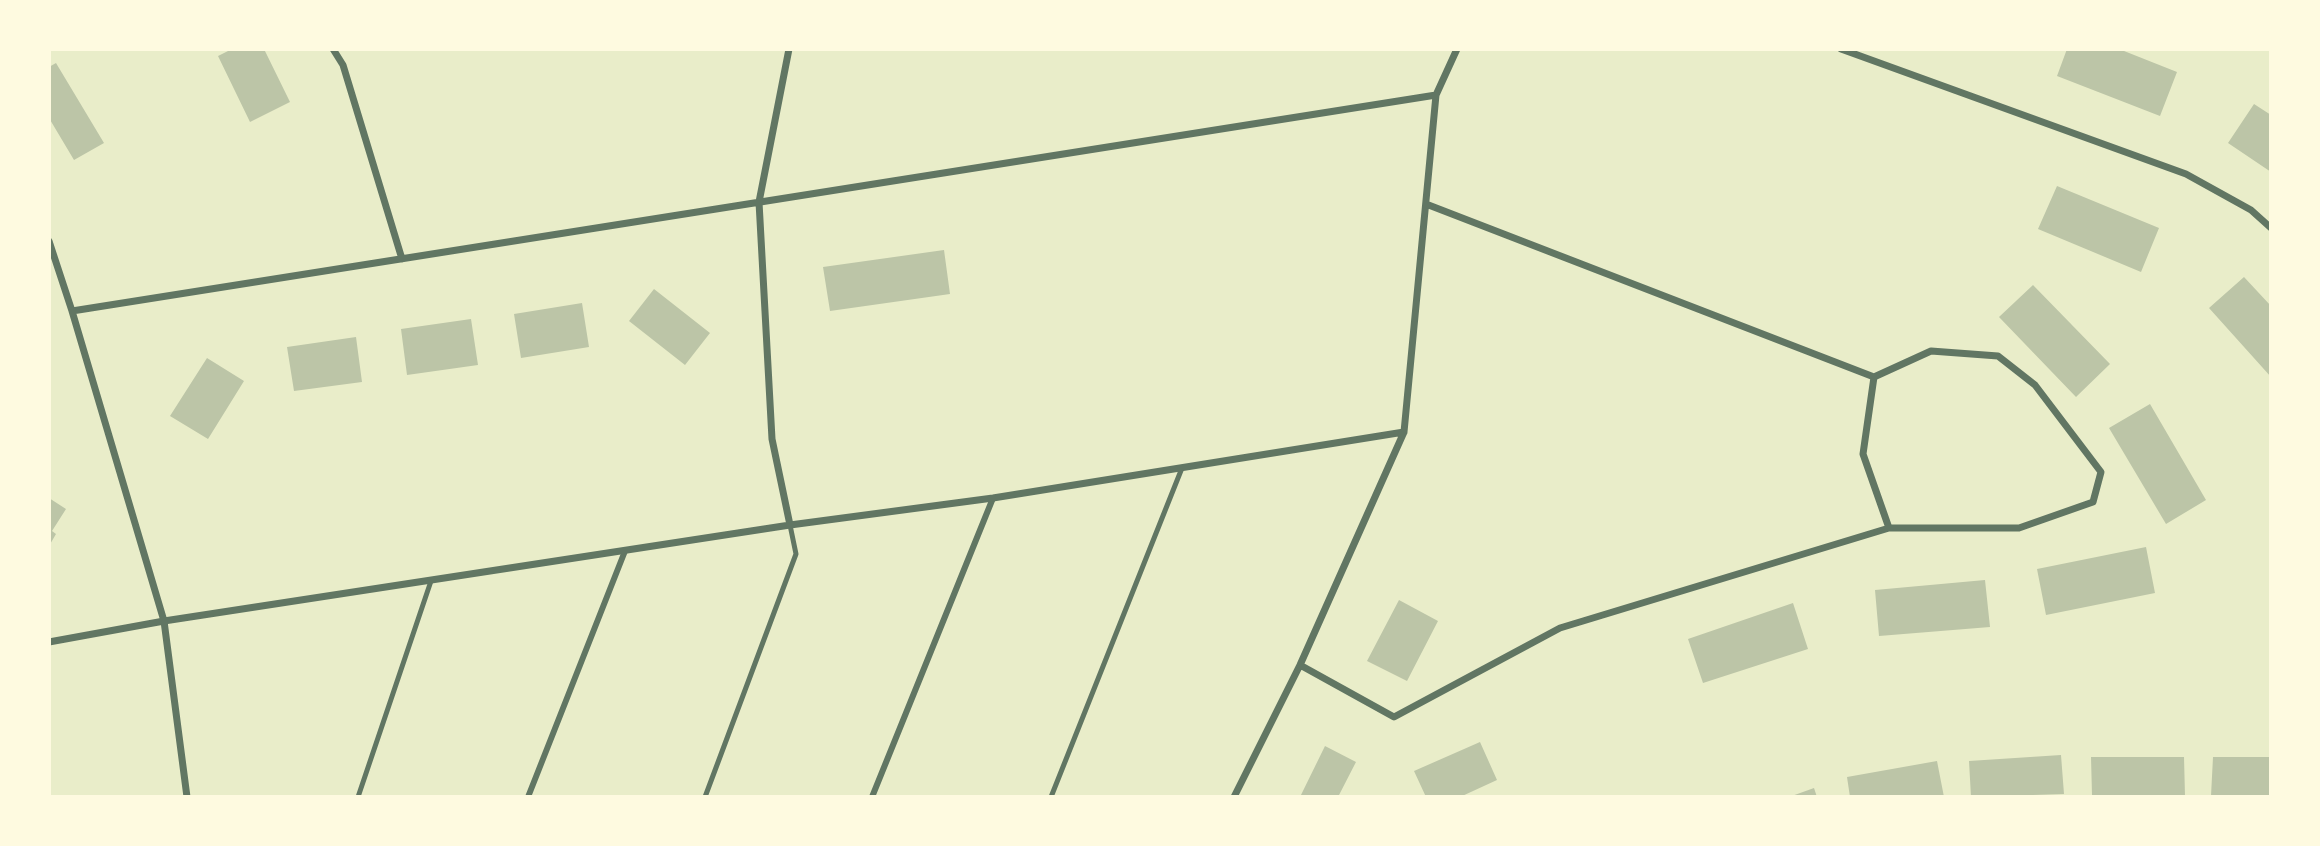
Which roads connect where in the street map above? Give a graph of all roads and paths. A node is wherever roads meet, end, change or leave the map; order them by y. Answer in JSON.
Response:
{"nodes":[{"id":1,"x":333,"y":49,"type":"edge"},
{"id":2,"x":789,"y":49,"type":"edge"},
{"id":3,"x":1457,"y":49,"type":"edge"},
{"id":4,"x":1841,"y":49,"type":"edge"},
{"id":5,"x":1436,"y":94,"type":"junction"},
{"id":6,"x":759,"y":202,"type":"junction"},
{"id":7,"x":1426,"y":204,"type":"junction"},
{"id":8,"x":2271,"y":228,"type":"edge"},
{"id":9,"x":49,"y":241,"type":"edge"},
{"id":10,"x":402,"y":259,"type":"junction"},
{"id":11,"x":72,"y":312,"type":"junction"},
{"id":12,"x":1874,"y":377,"type":"junction"},
{"id":13,"x":1404,"y":432,"type":"junction"},
{"id":14,"x":1182,"y":468,"type":"junction"},
{"id":15,"x":993,"y":498,"type":"junction"},
{"id":16,"x":790,"y":525,"type":"junction"},
{"id":17,"x":1889,"y":528,"type":"junction"},
{"id":18,"x":625,"y":551,"type":"junction"},
{"id":19,"x":431,"y":581,"type":"junction"},
{"id":20,"x":164,"y":621,"type":"junction"},
{"id":21,"x":49,"y":642,"type":"edge"},
{"id":22,"x":1300,"y":665,"type":"junction"},
{"id":23,"x":187,"y":797,"type":"edge"},
{"id":24,"x":358,"y":797,"type":"edge"},
{"id":25,"x":528,"y":797,"type":"edge"},
{"id":26,"x":705,"y":797,"type":"edge"},
{"id":27,"x":872,"y":797,"type":"edge"},
{"id":28,"x":1051,"y":797,"type":"edge"},
{"id":29,"x":1234,"y":797,"type":"edge"}],
"edges":[{"from":1,"to":10,"type":"street"},
{"from":2,"to":6,"type":"street"},
{"from":3,"to":5,"type":"street"},
{"from":4,"to":8,"type":"street"},
{"from":5,"to":6,"type":"street"},
{"from":5,"to":7,"type":"street"},
{"from":6,"to":10,"type":"street"},
{"from":6,"to":16,"type":"street"},
{"from":7,"to":12,"type":"street"},
{"from":7,"to":13,"type":"street"},
{"from":9,"to":11,"type":"street"},
{"from":10,"to":11,"type":"street"},
{"from":11,"to":20,"type":"street"},
{"from":12,"to":17,"type":"street"},
{"from":12,"to":17,"type":"street"},
{"from":13,"to":14,"type":"street"},
{"from":13,"to":22,"type":"street"},
{"from":14,"to":15,"type":"street"},
{"from":14,"to":28,"type":"lane"},
{"from":15,"to":16,"type":"street"},
{"from":15,"to":27,"type":"street"},
{"from":16,"to":18,"type":"street"},
{"from":16,"to":26,"type":"lane"},
{"from":17,"to":22,"type":"street"},
{"from":18,"to":19,"type":"street"},
{"from":18,"to":25,"type":"street"},
{"from":19,"to":20,"type":"street"},
{"from":19,"to":24,"type":"lane"},
{"from":20,"to":21,"type":"street"},
{"from":20,"to":23,"type":"street"},
{"from":22,"to":29,"type":"street"}]}
